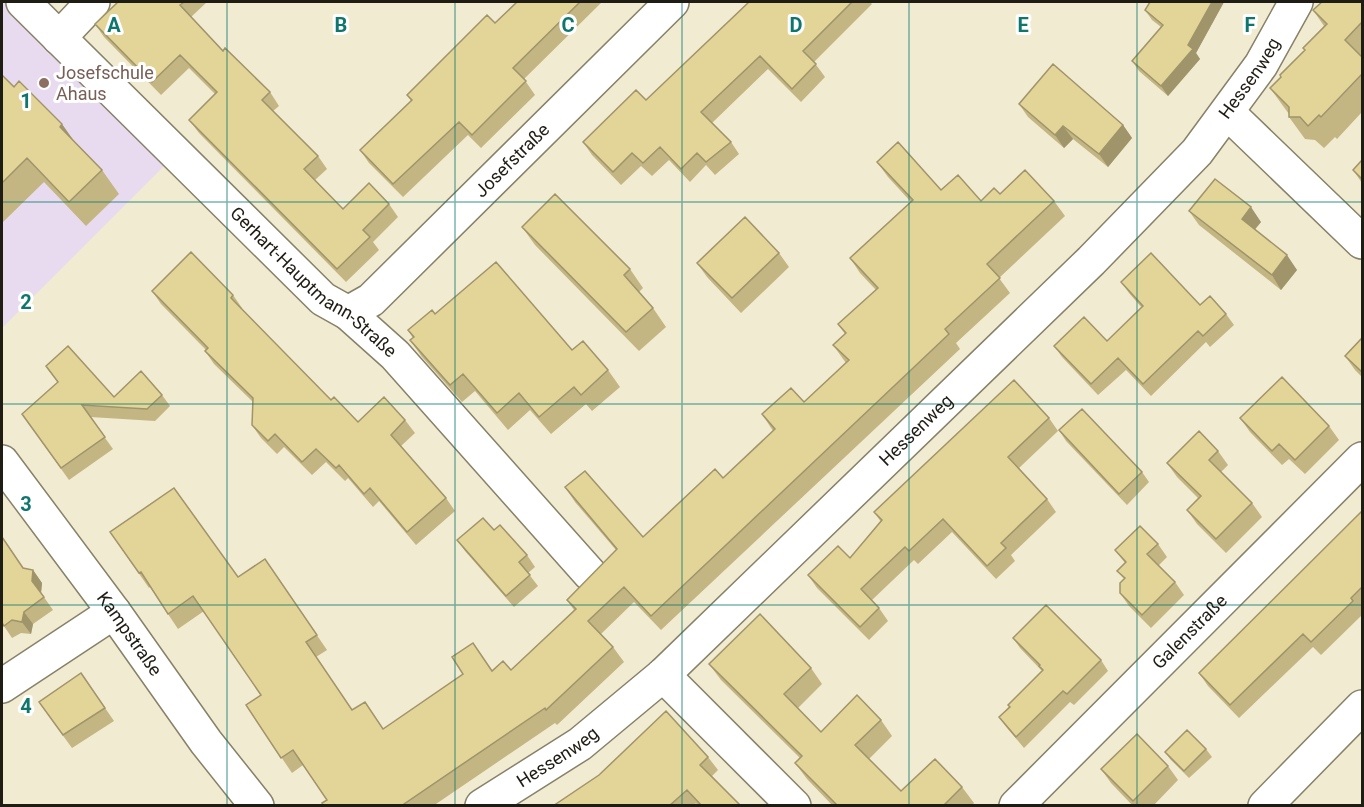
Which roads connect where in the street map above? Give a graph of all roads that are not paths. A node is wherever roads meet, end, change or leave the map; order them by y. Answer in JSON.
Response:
{"nodes":[{"id":1,"x":23,"y":2,"type":"edge"},
{"id":2,"x":93,"y":2,"type":"edge"},
{"id":3,"x":672,"y":2,"type":"edge"},
{"id":4,"x":1296,"y":2,"type":"edge"},
{"id":5,"x":59,"y":38,"type":"junction"},
{"id":6,"x":1228,"y":113,"type":"junction"},
{"id":7,"x":1362,"y":242,"type":"edge"},
{"id":8,"x":348,"y":313,"type":"junction"},
{"id":9,"x":1362,"y":459,"type":"edge"},
{"id":10,"x":2,"y":462,"type":"edge"},
{"id":11,"x":590,"y":574,"type":"edge"},
{"id":12,"x":114,"y":612,"type":"junction"},
{"id":13,"x":663,"y":675,"type":"junction"},
{"id":14,"x":2,"y":686,"type":"edge"},
{"id":15,"x":1362,"y":706,"type":"edge"},
{"id":16,"x":257,"y":806,"type":"edge"},
{"id":17,"x":482,"y":806,"type":"edge"},
{"id":18,"x":794,"y":806,"type":"edge"},
{"id":19,"x":1016,"y":806,"type":"edge"},
{"id":20,"x":1265,"y":806,"type":"edge"}],
"edges":[{"from":1,"to":5,"type":"street","name":"Gerhart-Hauptmann-Straße"},
{"from":2,"to":5,"type":"street"},
{"from":3,"to":8,"type":"street","name":"Josefstraße"},
{"from":4,"to":6,"type":"street","name":"Hessenweg"},
{"from":5,"to":8,"type":"street","name":"Gerhart-Hauptmann-Straße"},
{"from":6,"to":7,"type":"street"},
{"from":6,"to":13,"type":"street","name":"Hessenweg"},
{"from":8,"to":11,"type":"street","name":"Gerhart-Hauptmann-Straße"},
{"from":9,"to":19,"type":"street","name":"Galenstraße"},
{"from":10,"to":12,"type":"street","name":"Kampstraße"},
{"from":12,"to":14,"type":"street"},
{"from":12,"to":16,"type":"street","name":"Kampstraße"},
{"from":13,"to":17,"type":"street","name":"Hessenweg"},
{"from":13,"to":18,"type":"street"},
{"from":15,"to":20,"type":"street"}]}
